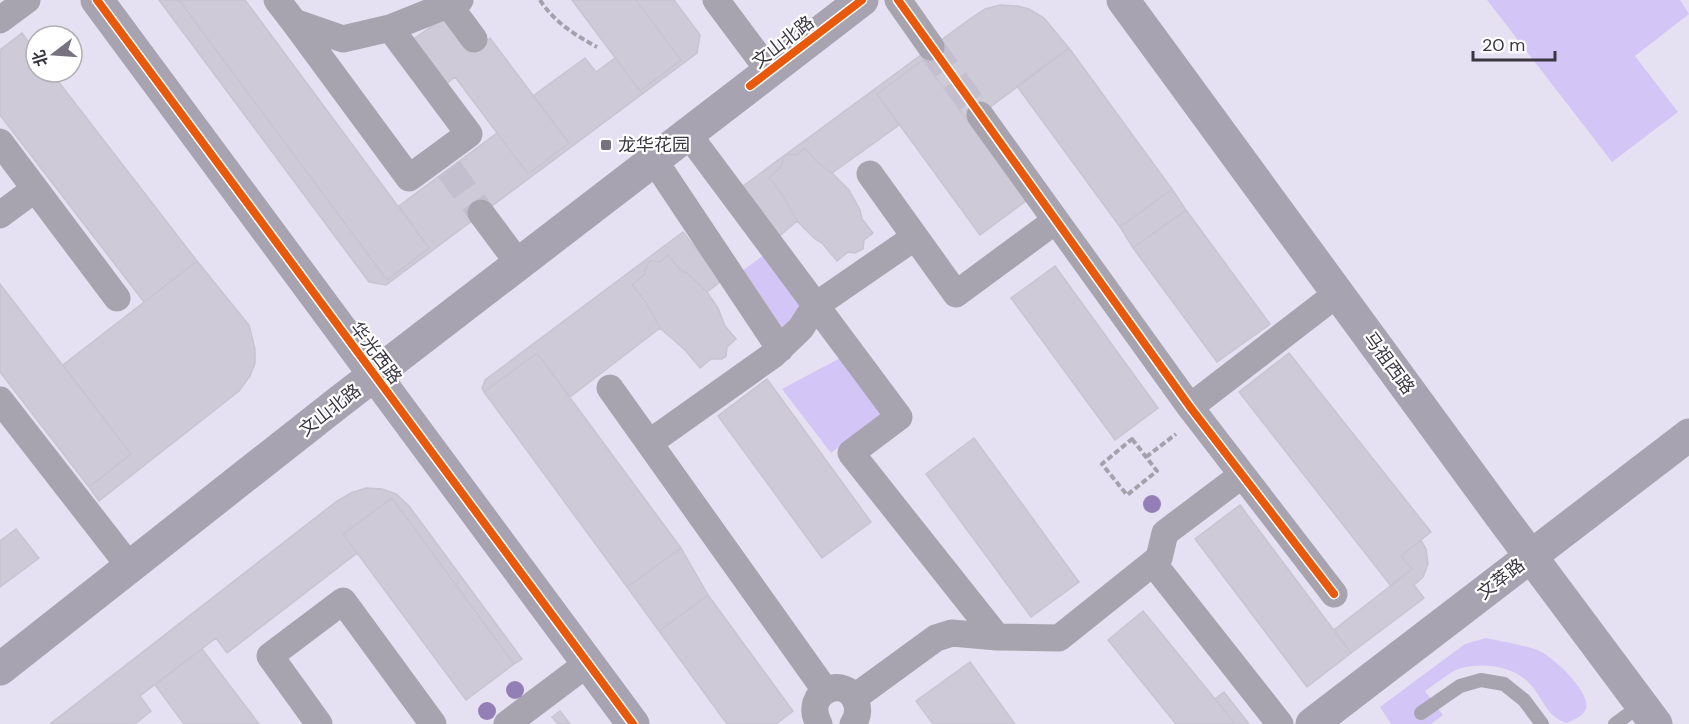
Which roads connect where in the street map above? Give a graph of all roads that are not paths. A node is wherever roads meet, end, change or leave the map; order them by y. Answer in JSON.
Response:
{"nodes":[{"id":1,"x":27,"y":0,"type":"edge"},
{"id":2,"x":97,"y":0,"type":"edge"},
{"id":3,"x":277,"y":0,"type":"edge"},
{"id":4,"x":716,"y":0,"type":"edge"},
{"id":5,"x":862,"y":0,"type":"edge"},
{"id":6,"x":898,"y":0,"type":"edge"},
{"id":7,"x":1123,"y":0,"type":"edge"},
{"id":8,"x":451,"y":2,"type":"edge"},
{"id":9,"x":0,"y":20,"type":"edge"},
{"id":10,"x":294,"y":22,"type":"junction"},
{"id":11,"x":390,"y":28,"type":"junction"},
{"id":12,"x":474,"y":39,"type":"dead end"},
{"id":13,"x":932,"y":47,"type":"tunnel mouth"},
{"id":14,"x":770,"y":71,"type":"junction"},
{"id":15,"x":980,"y":115,"type":"tunnel mouth"},
{"id":16,"x":687,"y":134,"type":"junction"},
{"id":17,"x":0,"y":142,"type":"edge"},
{"id":18,"x":654,"y":160,"type":"junction"},
{"id":19,"x":870,"y":174,"type":"dead end"},
{"id":20,"x":35,"y":189,"type":"junction"},
{"id":21,"x":481,"y":213,"type":"tunnel mouth"},
{"id":22,"x":0,"y":215,"type":"edge"},
{"id":23,"x":1055,"y":221,"type":"junction"},
{"id":24,"x":915,"y":237,"type":"junction"},
{"id":25,"x":519,"y":264,"type":"junction"},
{"id":26,"x":1338,"y":293,"type":"junction"},
{"id":27,"x":117,"y":298,"type":"dead end"},
{"id":28,"x":815,"y":306,"type":"junction"},
{"id":29,"x":780,"y":349,"type":"junction"},
{"id":30,"x":374,"y":375,"type":"junction"},
{"id":31,"x":610,"y":388,"type":"dead end"},
{"id":32,"x":0,"y":400,"type":"edge"},
{"id":33,"x":1194,"y":412,"type":"junction"},
{"id":34,"x":1689,"y":435,"type":"edge"},
{"id":35,"x":649,"y":442,"type":"junction"},
{"id":36,"x":1242,"y":475,"type":"junction"},
{"id":37,"x":1531,"y":556,"type":"junction"},
{"id":38,"x":1153,"y":563,"type":"junction"},
{"id":39,"x":130,"y":567,"type":"junction"},
{"id":40,"x":1334,"y":594,"type":"dead end"},
{"id":41,"x":997,"y":637,"type":"junction"},
{"id":42,"x":588,"y":663,"type":"junction"},
{"id":43,"x":0,"y":669,"type":"edge"},
{"id":44,"x":825,"y":690,"type":"junction"},
{"id":45,"x":855,"y":697,"type":"junction"},
{"id":46,"x":1420,"y":713,"type":"dead end"},
{"id":47,"x":1649,"y":714,"type":"edge"},
{"id":48,"x":319,"y":724,"type":"edge"},
{"id":49,"x":433,"y":724,"type":"edge"},
{"id":50,"x":507,"y":724,"type":"edge"},
{"id":51,"x":633,"y":724,"type":"edge"},
{"id":52,"x":819,"y":724,"type":"edge"},
{"id":53,"x":853,"y":724,"type":"edge"},
{"id":54,"x":1280,"y":724,"type":"edge"},
{"id":55,"x":1312,"y":724,"type":"edge"},
{"id":56,"x":1542,"y":724,"type":"edge"},
{"id":57,"x":1615,"y":724,"type":"edge"}],
"edges":[{"from":1,"to":9,"type":"street"},
{"from":2,"to":30,"type":"main road","name":"华光西路"},
{"from":3,"to":10,"type":"street"},
{"from":4,"to":14,"type":"street"},
{"from":5,"to":14,"type":"main road","name":"文山北路"},
{"from":6,"to":13,"type":"street"},
{"from":7,"to":26,"type":"main road","name":"马祖西路"},
{"from":8,"to":11,"type":"street"},
{"from":8,"to":12,"type":"street"},
{"from":10,"to":11,"type":"street"},
{"from":10,"to":11,"type":"street"},
{"from":14,"to":16,"type":"main road","name":"文山北路"},
{"from":15,"to":23,"type":"street"},
{"from":16,"to":18,"type":"main road","name":"文山北路"},
{"from":16,"to":28,"type":"street"},
{"from":17,"to":20,"type":"street"},
{"from":18,"to":25,"type":"main road","name":"文山北路"},
{"from":18,"to":29,"type":"street"},
{"from":19,"to":24,"type":"street"},
{"from":20,"to":22,"type":"street"},
{"from":20,"to":27,"type":"street"},
{"from":21,"to":25,"type":"street"},
{"from":23,"to":24,"type":"street"},
{"from":23,"to":33,"type":"street"},
{"from":24,"to":28,"type":"street"},
{"from":25,"to":30,"type":"main road","name":"文山北路"},
{"from":26,"to":33,"type":"street"},
{"from":26,"to":37,"type":"main road","name":"马祖西路"},
{"from":28,"to":29,"type":"street"},
{"from":28,"to":41,"type":"street"},
{"from":29,"to":35,"type":"street"},
{"from":30,"to":39,"type":"main road","name":"文山北路"},
{"from":30,"to":42,"type":"main road","name":"华光西路"},
{"from":31,"to":35,"type":"street"},
{"from":32,"to":39,"type":"street"},
{"from":33,"to":36,"type":"street"},
{"from":34,"to":37,"type":"main road","name":"文萃路"},
{"from":35,"to":44,"type":"street"},
{"from":36,"to":38,"type":"street"},
{"from":36,"to":40,"type":"street"},
{"from":37,"to":47,"type":"main road","name":"马祖西路"},
{"from":37,"to":55,"type":"main road","name":"文萃路"},
{"from":38,"to":41,"type":"street"},
{"from":38,"to":54,"type":"street"},
{"from":39,"to":43,"type":"main road","name":"文山北路"},
{"from":41,"to":45,"type":"street"},
{"from":42,"to":50,"type":"street"},
{"from":42,"to":51,"type":"main road","name":"华光西路"},
{"from":44,"to":45,"type":"street"},
{"from":44,"to":52,"type":"street"},
{"from":45,"to":53,"type":"street"},
{"from":46,"to":56,"type":"lane"},
{"from":47,"to":57,"type":"lane"},
{"from":48,"to":49,"type":"street"}]}
